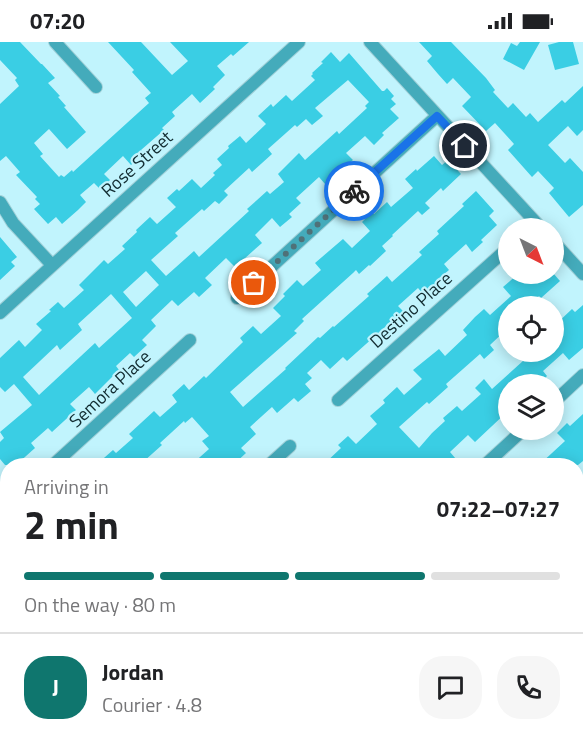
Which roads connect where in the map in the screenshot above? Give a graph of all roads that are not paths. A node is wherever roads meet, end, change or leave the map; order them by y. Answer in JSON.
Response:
{"nodes":[{"id":1,"x":55,"y":42,"type":"edge"},
{"id":2,"x":299,"y":42,"type":"edge"},
{"id":3,"x":369,"y":42,"type":"edge"},
{"id":4,"x":96,"y":87,"type":"dead end"},
{"id":5,"x":437,"y":116,"type":"junction"},
{"id":6,"x":0,"y":202,"type":"edge"},
{"id":7,"x":529,"y":218,"type":"edge"},
{"id":8,"x":564,"y":253,"type":"edge"},
{"id":9,"x":498,"y":257,"type":"edge"},
{"id":10,"x":52,"y":265,"type":"junction"},
{"id":11,"x":583,"y":274,"type":"edge"},
{"id":12,"x":237,"y":298,"type":"dead end"},
{"id":13,"x":0,"y":313,"type":"edge"},
{"id":14,"x":190,"y":340,"type":"dead end"},
{"id":15,"x":583,"y":375,"type":"edge"},
{"id":16,"x":564,"y":393,"type":"edge"},
{"id":17,"x":338,"y":400,"type":"dead end"},
{"id":18,"x":512,"y":440,"type":"edge"},
{"id":19,"x":290,"y":446,"type":"dead end"},
{"id":20,"x":61,"y":458,"type":"edge"},
{"id":21,"x":276,"y":458,"type":"edge"},
{"id":22,"x":493,"y":458,"type":"edge"}],
"edges":[{"from":1,"to":4,"type":"street"},
{"from":2,"to":10,"type":"street","name":"Rose Street"},
{"from":3,"to":5,"type":"street"},
{"from":5,"to":7,"type":"street"},
{"from":5,"to":12,"type":"street"},
{"from":6,"to":10,"type":"street"},
{"from":8,"to":11,"type":"street"},
{"from":9,"to":17,"type":"street","name":"Destino Place"},
{"from":10,"to":13,"type":"street","name":"Rose Street"},
{"from":14,"to":20,"type":"street","name":"Semora Place"},
{"from":15,"to":16,"type":"street"},
{"from":18,"to":22,"type":"street"},
{"from":19,"to":21,"type":"street"}]}
